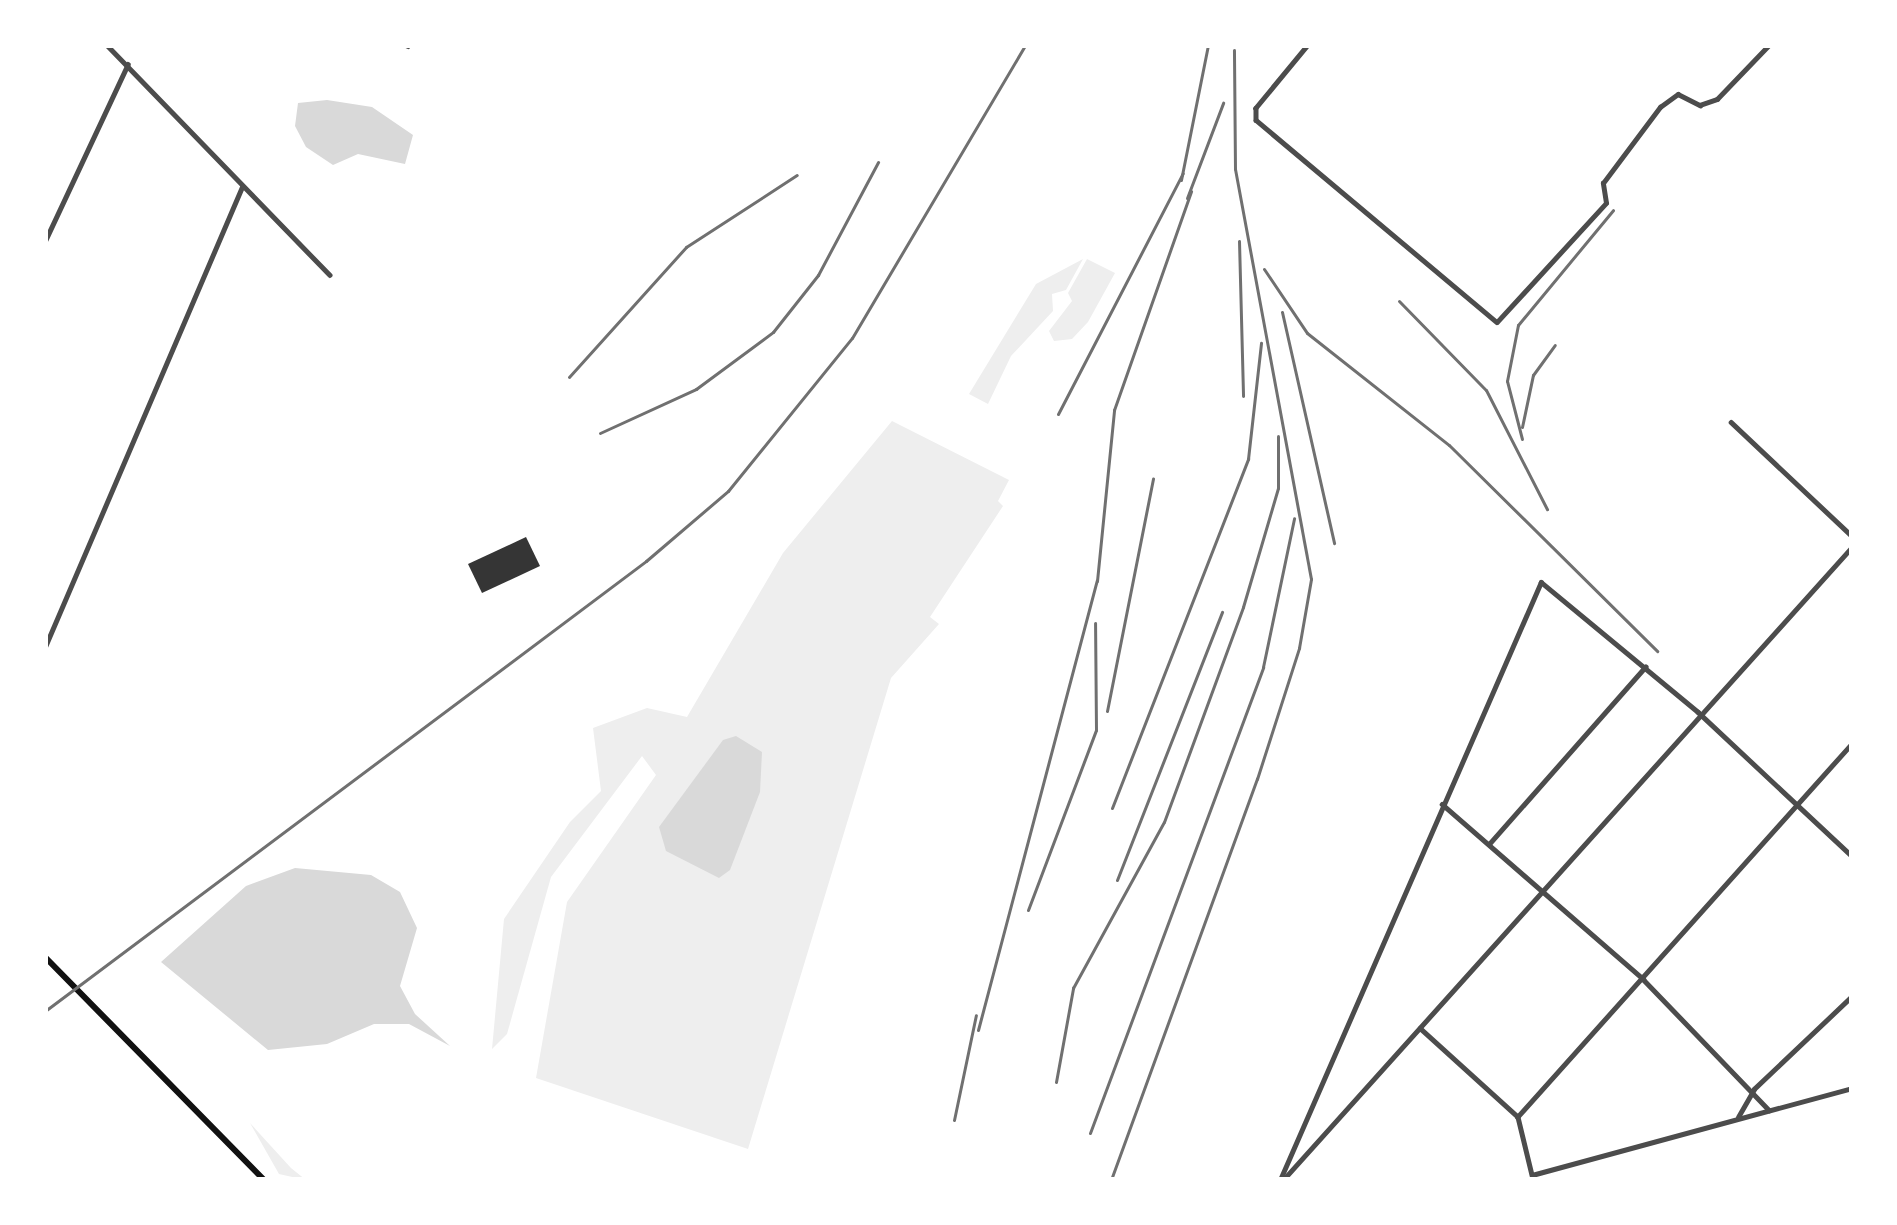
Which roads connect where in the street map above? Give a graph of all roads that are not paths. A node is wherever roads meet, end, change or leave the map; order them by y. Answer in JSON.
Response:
{"nodes":[{"id":1,"x":107,"y":45,"type":"edge"},
{"id":2,"x":1308,"y":45,"type":"edge"},
{"id":3,"x":1768,"y":45,"type":"edge"},
{"id":4,"x":128,"y":64,"type":"junction"},
{"id":5,"x":242,"y":187,"type":"junction"},
{"id":6,"x":46,"y":236,"type":"edge"},
{"id":7,"x":330,"y":275,"type":"dead end"},
{"id":8,"x":1731,"y":422,"type":"dead end"},
{"id":9,"x":1852,"y":536,"type":"edge"},
{"id":10,"x":1852,"y":547,"type":"edge"},
{"id":11,"x":45,"y":647,"type":"edge"},
{"id":12,"x":1645,"y":667,"type":"junction"},
{"id":13,"x":1698,"y":712,"type":"junction"},
{"id":14,"x":1852,"y":744,"type":"edge"},
{"id":15,"x":1442,"y":804,"type":"junction"},
{"id":16,"x":1795,"y":807,"type":"junction"},
{"id":17,"x":1488,"y":844,"type":"junction"},
{"id":18,"x":1852,"y":856,"type":"edge"},
{"id":19,"x":1542,"y":891,"type":"junction"},
{"id":20,"x":45,"y":957,"type":"edge"},
{"id":21,"x":1643,"y":980,"type":"junction"},
{"id":22,"x":1852,"y":996,"type":"edge"},
{"id":23,"x":1419,"y":1027,"type":"junction"},
{"id":24,"x":1852,"y":1088,"type":"edge"},
{"id":25,"x":1749,"y":1096,"type":"junction"},
{"id":26,"x":1769,"y":1110,"type":"junction"},
{"id":27,"x":1518,"y":1117,"type":"junction"},
{"id":28,"x":1737,"y":1118,"type":"junction"},
{"id":29,"x":264,"y":1180,"type":"edge"},
{"id":30,"x":1282,"y":1180,"type":"edge"}],
"edges":[{"from":1,"to":4,"type":"street"},
{"from":2,"to":3,"type":"street"},
{"from":4,"to":5,"type":"street"},
{"from":4,"to":6,"type":"street"},
{"from":5,"to":7,"type":"street"},
{"from":5,"to":11,"type":"street"},
{"from":8,"to":9,"type":"street"},
{"from":10,"to":13,"type":"street"},
{"from":12,"to":13,"type":"street"},
{"from":12,"to":15,"type":"street"},
{"from":12,"to":17,"type":"street"},
{"from":13,"to":16,"type":"street"},
{"from":13,"to":19,"type":"street"},
{"from":14,"to":16,"type":"street"},
{"from":15,"to":17,"type":"street"},
{"from":15,"to":30,"type":"street"},
{"from":16,"to":18,"type":"street"},
{"from":16,"to":21,"type":"street"},
{"from":17,"to":19,"type":"street"},
{"from":19,"to":21,"type":"street"},
{"from":19,"to":23,"type":"street"},
{"from":20,"to":29,"type":"highway"},
{"from":21,"to":25,"type":"street"},
{"from":21,"to":27,"type":"street"},
{"from":22,"to":25,"type":"street"},
{"from":23,"to":27,"type":"street"},
{"from":23,"to":30,"type":"street"},
{"from":24,"to":26,"type":"street"},
{"from":25,"to":26,"type":"street"},
{"from":25,"to":28,"type":"street"},
{"from":26,"to":28,"type":"street"},
{"from":27,"to":28,"type":"street"}]}
